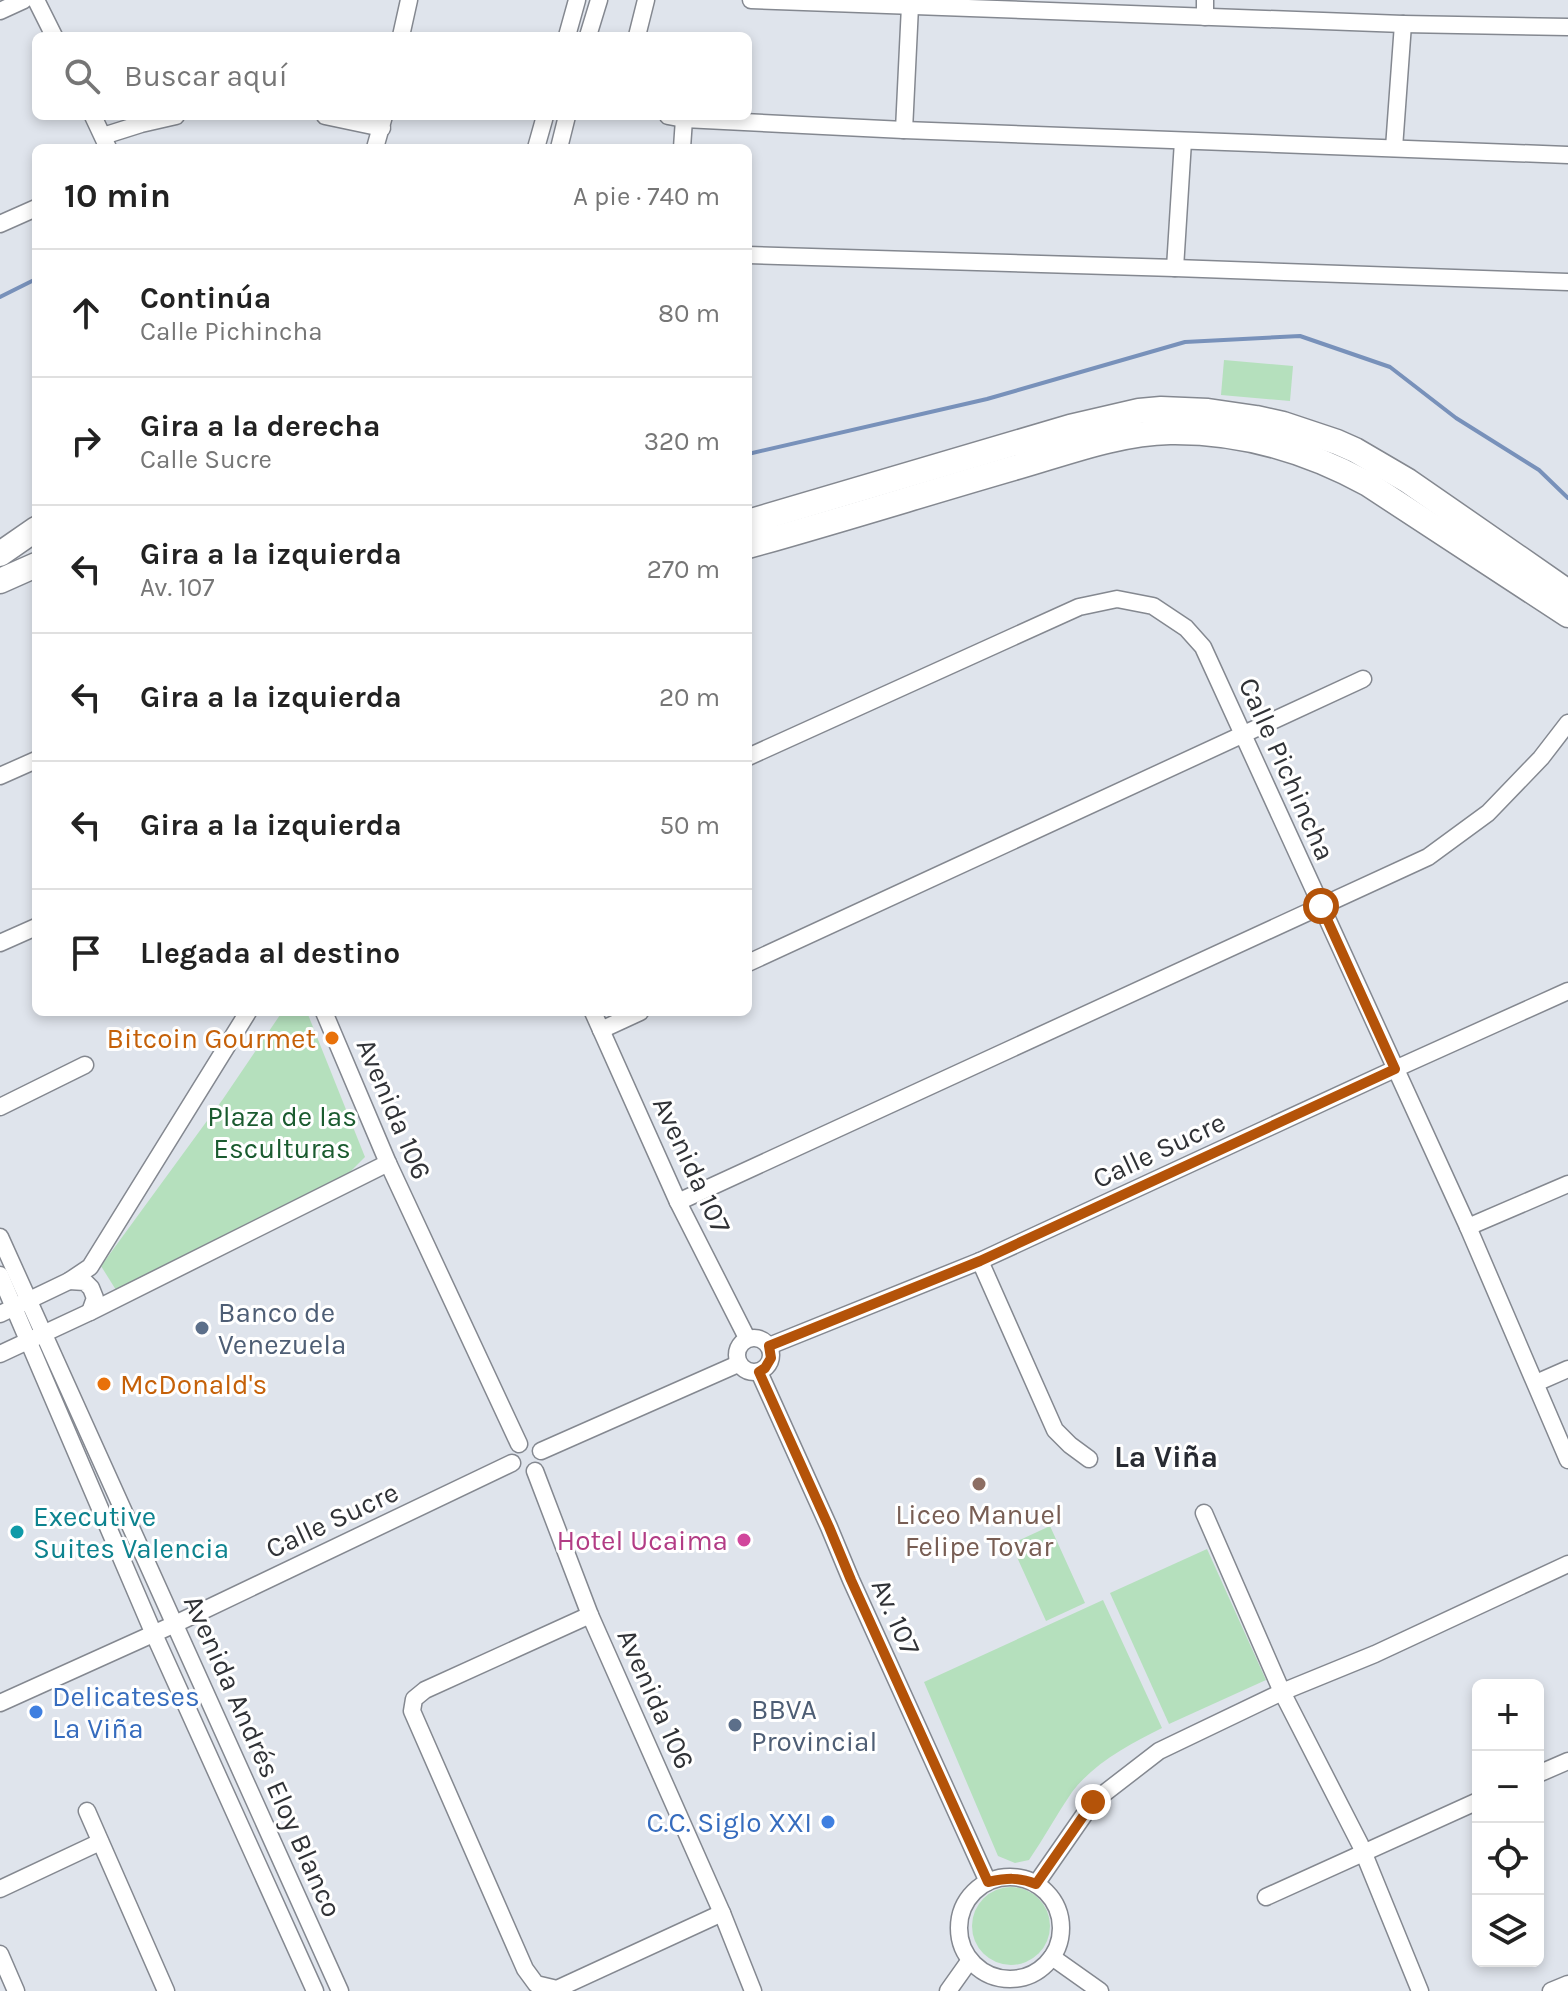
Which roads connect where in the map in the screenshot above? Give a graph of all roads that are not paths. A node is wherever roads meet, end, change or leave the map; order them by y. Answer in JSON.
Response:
{"nodes":[{"id":1,"x":24,"y":0,"type":"edge"},
{"id":2,"x":36,"y":0,"type":"edge"},
{"id":3,"x":409,"y":0,"type":"edge"},
{"id":4,"x":577,"y":0,"type":"edge"},
{"id":5,"x":599,"y":0,"type":"edge"},
{"id":6,"x":646,"y":0,"type":"edge"},
{"id":7,"x":751,"y":0,"type":"edge"},
{"id":8,"x":758,"y":0,"type":"edge"},
{"id":9,"x":910,"y":6,"type":"junction"},
{"id":10,"x":1205,"y":8,"type":"edge"},
{"id":11,"x":0,"y":11,"type":"edge"},
{"id":12,"x":1403,"y":24,"type":"junction"},
{"id":13,"x":1568,"y":27,"type":"edge"},
{"id":14,"x":52,"y":32,"type":"edge"},
{"id":15,"x":402,"y":32,"type":"edge"},
{"id":16,"x":568,"y":32,"type":"edge"},
{"id":17,"x":589,"y":32,"type":"edge"},
{"id":18,"x":638,"y":32,"type":"edge"},
{"id":19,"x":95,"y":120,"type":"edge"},
{"id":20,"x":158,"y":120,"type":"edge"},
{"id":21,"x":544,"y":120,"type":"edge"},
{"id":22,"x":566,"y":120,"type":"edge"},
{"id":23,"x":677,"y":120,"type":"edge"},
{"id":24,"x":729,"y":120,"type":"edge"},
{"id":25,"x":383,"y":122,"type":"edge"},
{"id":26,"x":904,"y":130,"type":"junction"},
{"id":27,"x":1183,"y":141,"type":"junction"},
{"id":28,"x":105,"y":142,"type":"edge"},
{"id":29,"x":376,"y":144,"type":"edge"},
{"id":30,"x":537,"y":144,"type":"edge"},
{"id":31,"x":560,"y":144,"type":"edge"},
{"id":32,"x":681,"y":144,"type":"edge"},
{"id":33,"x":1394,"y":148,"type":"junction"},
{"id":34,"x":1568,"y":155,"type":"edge"},
{"id":35,"x":32,"y":210,"type":"edge"},
{"id":36,"x":0,"y":224,"type":"edge"},
{"id":37,"x":752,"y":255,"type":"edge"},
{"id":38,"x":1175,"y":268,"type":"junction"},
{"id":39,"x":1568,"y":282,"type":"edge"},
{"id":40,"x":1400,"y":491,"type":"junction"},
{"id":41,"x":752,"y":521,"type":"edge"},
{"id":42,"x":32,"y":532,"type":"edge"},
{"id":43,"x":752,"y":545,"type":"edge"},
{"id":44,"x":0,"y":554,"type":"edge"},
{"id":45,"x":32,"y":567,"type":"edge"},
{"id":46,"x":0,"y":581,"type":"edge"},
{"id":47,"x":1568,"y":592,"type":"edge"},
{"id":48,"x":1568,"y":615,"type":"edge"},
{"id":49,"x":1363,"y":679,"type":"dead end"},
{"id":50,"x":1568,"y":723,"type":"edge"},
{"id":51,"x":1243,"y":736,"type":"junction"},
{"id":52,"x":752,"y":755,"type":"edge"},
{"id":53,"x":32,"y":762,"type":"edge"},
{"id":54,"x":0,"y":776,"type":"edge"},
{"id":55,"x":1321,"y":906,"type":"junction"},
{"id":56,"x":32,"y":929,"type":"edge"},
{"id":57,"x":0,"y":943,"type":"edge"},
{"id":58,"x":752,"y":961,"type":"edge"},
{"id":59,"x":1568,"y":991,"type":"edge"},
{"id":60,"x":246,"y":1016,"type":"edge"},
{"id":61,"x":326,"y":1016,"type":"edge"},
{"id":62,"x":595,"y":1016,"type":"edge"},
{"id":63,"x":631,"y":1016,"type":"edge"},
{"id":64,"x":601,"y":1030,"type":"junction"},
{"id":65,"x":85,"y":1065,"type":"dead end"},
{"id":66,"x":1395,"y":1069,"type":"junction"},
{"id":67,"x":0,"y":1107,"type":"edge"},
{"id":68,"x":388,"y":1163,"type":"junction"},
{"id":69,"x":1568,"y":1184,"type":"edge"},
{"id":70,"x":678,"y":1202,"type":"junction"},
{"id":71,"x":1468,"y":1227,"type":"junction"},
{"id":72,"x":0,"y":1237,"type":"edge"},
{"id":73,"x":980,"y":1261,"type":"junction"},
{"id":74,"x":0,"y":1275,"type":"edge"},
{"id":75,"x":69,"y":1281,"type":"junction"},
{"id":76,"x":14,"y":1307,"type":"edge"},
{"id":77,"x":90,"y":1312,"type":"junction"},
{"id":78,"x":36,"y":1338,"type":"junction"},
{"id":79,"x":747,"y":1338,"type":"junction"},
{"id":80,"x":769,"y":1346,"type":"junction"},
{"id":81,"x":0,"y":1354,"type":"edge"},
{"id":82,"x":738,"y":1364,"type":"junction"},
{"id":83,"x":1568,"y":1369,"type":"edge"},
{"id":84,"x":759,"y":1372,"type":"junction"},
{"id":85,"x":1536,"y":1383,"type":"junction"},
{"id":86,"x":519,"y":1444,"type":"junction"},
{"id":87,"x":541,"y":1451,"type":"junction"},
{"id":88,"x":1089,"y":1459,"type":"dead end"},
{"id":89,"x":1568,"y":1460,"type":"edge"},
{"id":90,"x":512,"y":1463,"type":"junction"},
{"id":91,"x":535,"y":1471,"type":"junction"},
{"id":92,"x":1204,"y":1513,"type":"dead end"},
{"id":93,"x":1568,"y":1564,"type":"edge"},
{"id":94,"x":590,"y":1615,"type":"junction"},
{"id":95,"x":175,"y":1624,"type":"junction"},
{"id":96,"x":153,"y":1632,"type":"junction"},
{"id":97,"x":1282,"y":1692,"type":"junction"},
{"id":98,"x":0,"y":1703,"type":"edge"},
{"id":99,"x":1568,"y":1761,"type":"edge"},
{"id":100,"x":1544,"y":1771,"type":"edge"},
{"id":101,"x":1472,"y":1804,"type":"edge"},
{"id":102,"x":87,"y":1811,"type":"dead end"},
{"id":103,"x":100,"y":1842,"type":"junction"},
{"id":104,"x":1363,"y":1853,"type":"junction"},
{"id":105,"x":988,"y":1882,"type":"junction"},
{"id":106,"x":1036,"y":1884,"type":"junction"},
{"id":107,"x":0,"y":1889,"type":"edge"},
{"id":108,"x":1266,"y":1897,"type":"dead end"},
{"id":109,"x":722,"y":1913,"type":"junction"},
{"id":110,"x":0,"y":1954,"type":"edge"},
{"id":111,"x":1052,"y":1957,"type":"junction"},
{"id":112,"x":970,"y":1960,"type":"junction"},
{"id":113,"x":993,"y":1976,"type":"junction"},
{"id":114,"x":1568,"y":1984,"type":"edge"},
{"id":115,"x":16,"y":1991,"type":"edge"},
{"id":116,"x":166,"y":1991,"type":"edge"},
{"id":117,"x":315,"y":1991,"type":"edge"},
{"id":118,"x":340,"y":1991,"type":"edge"},
{"id":119,"x":753,"y":1991,"type":"edge"},
{"id":120,"x":948,"y":1991,"type":"edge"},
{"id":121,"x":982,"y":1991,"type":"edge"},
{"id":122,"x":1100,"y":1991,"type":"edge"},
{"id":123,"x":1420,"y":1991,"type":"edge"},
{"id":124,"x":1551,"y":1991,"type":"edge"}],
"edges":[{"from":1,"to":11,"type":"street"},
{"from":2,"to":14,"type":"street"},
{"from":3,"to":15,"type":"street"},
{"from":4,"to":16,"type":"street"},
{"from":5,"to":17,"type":"street"},
{"from":6,"to":18,"type":"street"},
{"from":7,"to":8,"type":"street"},
{"from":8,"to":9,"type":"street"},
{"from":9,"to":10,"type":"street"},
{"from":9,"to":26,"type":"street"},
{"from":10,"to":12,"type":"street"},
{"from":12,"to":13,"type":"street"},
{"from":12,"to":33,"type":"street"},
{"from":19,"to":28,"type":"street"},
{"from":20,"to":28,"type":"street"},
{"from":21,"to":30,"type":"street"},
{"from":22,"to":31,"type":"street"},
{"from":23,"to":32,"type":"street"},
{"from":24,"to":26,"type":"street"},
{"from":25,"to":29,"type":"street"},
{"from":26,"to":27,"type":"street"},
{"from":27,"to":33,"type":"street"},
{"from":27,"to":38,"type":"street"},
{"from":33,"to":34,"type":"street"},
{"from":35,"to":36,"type":"street"},
{"from":37,"to":38,"type":"street"},
{"from":38,"to":39,"type":"street"},
{"from":40,"to":41,"type":"street"},
{"from":40,"to":43,"type":"street"},
{"from":40,"to":47,"type":"street"},
{"from":40,"to":48,"type":"street"},
{"from":42,"to":44,"type":"street"},
{"from":45,"to":46,"type":"street"},
{"from":49,"to":51,"type":"street"},
{"from":50,"to":55,"type":"street"},
{"from":51,"to":52,"type":"street","name":"Calle Pichincha"},
{"from":51,"to":55,"type":"street","name":"Calle Pichincha"},
{"from":51,"to":58,"type":"street"},
{"from":53,"to":54,"type":"street"},
{"from":55,"to":66,"type":"street","name":"Calle Pichincha"},
{"from":55,"to":70,"type":"street"},
{"from":56,"to":57,"type":"street"},
{"from":59,"to":66,"type":"street","name":"Calle Sucre"},
{"from":60,"to":75,"type":"street"},
{"from":61,"to":68,"type":"street","name":"Avenida 106"},
{"from":62,"to":64,"type":"street","name":"Avenida 107"},
{"from":63,"to":64,"type":"street"},
{"from":64,"to":70,"type":"street","name":"Avenida 107"},
{"from":65,"to":67,"type":"street"},
{"from":66,"to":71,"type":"street","name":"Calle Pichincha"},
{"from":66,"to":73,"type":"street","name":"Calle Sucre"},
{"from":68,"to":77,"type":"street"},
{"from":68,"to":86,"type":"street","name":"Avenida 106"},
{"from":69,"to":71,"type":"street"},
{"from":70,"to":79,"type":"street","name":"Avenida 107"},
{"from":71,"to":85,"type":"street","name":"Calle Pichincha"},
{"from":72,"to":76,"type":"street","name":"Avenida Andrés Eloy Blanco"},
{"from":73,"to":80,"type":"street","name":"Calle Sucre"},
{"from":73,"to":88,"type":"street"},
{"from":74,"to":76,"type":"street","name":"Avenida Andrés Eloy Blanco"},
{"from":75,"to":76,"type":"street"},
{"from":75,"to":77,"type":"street"},
{"from":76,"to":78,"type":"street","name":"Avenida Andrés Eloy Blanco"},
{"from":77,"to":78,"type":"street"},
{"from":78,"to":81,"type":"street"},
{"from":78,"to":95,"type":"street","name":"Avenida Andrés Eloy Blanco"},
{"from":78,"to":96,"type":"street","name":"Avenida Andrés Eloy Blanco"},
{"from":79,"to":80,"type":"street"},
{"from":79,"to":82,"type":"street"},
{"from":80,"to":84,"type":"street"},
{"from":82,"to":84,"type":"street"},
{"from":82,"to":87,"type":"street"},
{"from":83,"to":85,"type":"street"},
{"from":84,"to":105,"type":"street","name":"Av. 107"},
{"from":85,"to":89,"type":"street","name":"Calle Pichincha"},
{"from":86,"to":87,"type":"street"},
{"from":86,"to":90,"type":"street"},
{"from":87,"to":91,"type":"street"},
{"from":90,"to":91,"type":"street"},
{"from":90,"to":95,"type":"street","name":"Calle Sucre"},
{"from":91,"to":94,"type":"street","name":"Avenida 106"},
{"from":92,"to":97,"type":"street"},
{"from":93,"to":97,"type":"street"},
{"from":94,"to":109,"type":"street","name":"Avenida 106"},
{"from":94,"to":109,"type":"street"},
{"from":95,"to":96,"type":"street","name":"Calle Sucre"},
{"from":95,"to":118,"type":"street","name":"Avenida Andrés Eloy Blanco"},
{"from":96,"to":98,"type":"street","name":"Calle Sucre"},
{"from":96,"to":117,"type":"street","name":"Avenida Andrés Eloy Blanco"},
{"from":97,"to":104,"type":"street"},
{"from":97,"to":106,"type":"street"},
{"from":99,"to":100,"type":"street"},
{"from":101,"to":104,"type":"street"},
{"from":102,"to":103,"type":"street"},
{"from":103,"to":107,"type":"street"},
{"from":103,"to":116,"type":"street"},
{"from":104,"to":108,"type":"street"},
{"from":104,"to":123,"type":"street"},
{"from":105,"to":106,"type":"street"},
{"from":105,"to":112,"type":"street"},
{"from":106,"to":111,"type":"street"},
{"from":109,"to":119,"type":"street","name":"Avenida 106"},
{"from":110,"to":115,"type":"street"},
{"from":111,"to":113,"type":"street"},
{"from":111,"to":122,"type":"street"},
{"from":112,"to":113,"type":"street"},
{"from":112,"to":120,"type":"street"},
{"from":113,"to":121,"type":"street"},
{"from":114,"to":124,"type":"street"}]}
